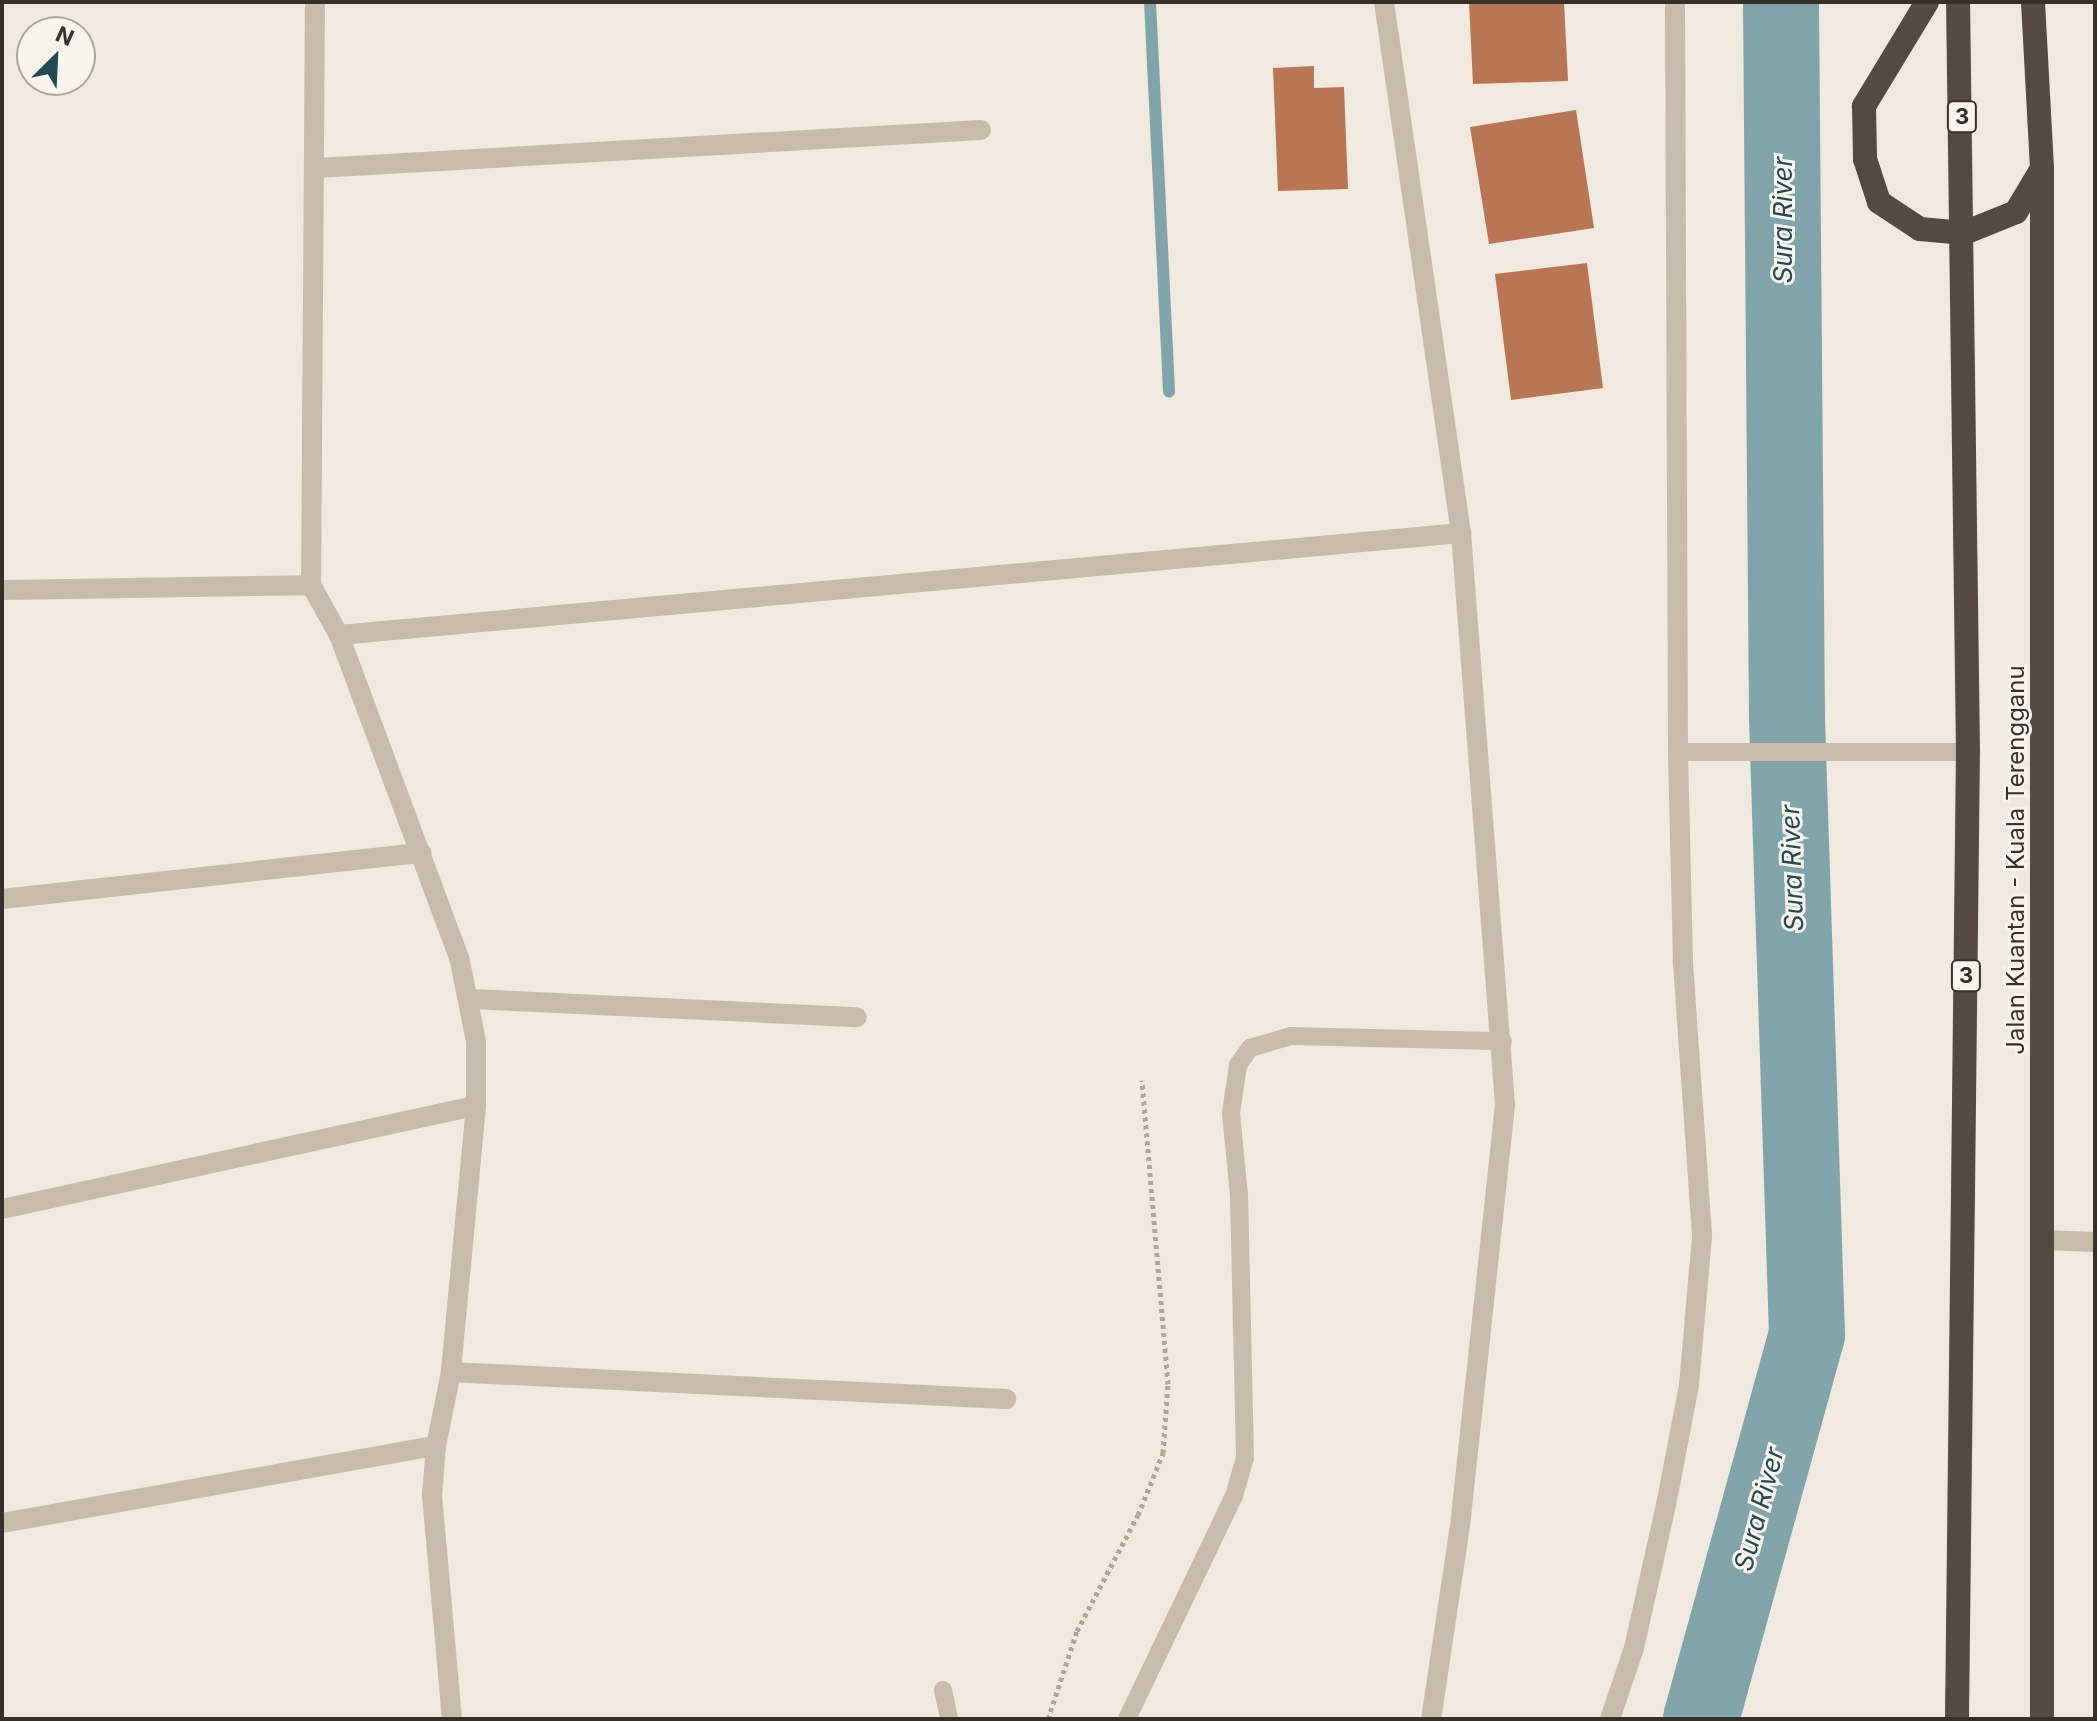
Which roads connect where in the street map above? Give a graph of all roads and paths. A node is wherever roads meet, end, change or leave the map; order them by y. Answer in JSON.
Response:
{"nodes":[{"id":1,"x":315,"y":2,"type":"edge"},
{"id":2,"x":1384,"y":2,"type":"edge"},
{"id":3,"x":1675,"y":2,"type":"edge"},
{"id":4,"x":1927,"y":2,"type":"edge"},
{"id":5,"x":1958,"y":2,"type":"edge"},
{"id":6,"x":2033,"y":2,"type":"edge"},
{"id":7,"x":981,"y":130,"type":"dead end"},
{"id":8,"x":317,"y":168,"type":"junction"},
{"id":9,"x":2042,"y":168,"type":"junction"},
{"id":10,"x":1964,"y":233,"type":"junction"},
{"id":11,"x":1461,"y":533,"type":"junction"},
{"id":12,"x":311,"y":585,"type":"junction"},
{"id":13,"x":2,"y":590,"type":"edge"},
{"id":14,"x":339,"y":635,"type":"junction"},
{"id":15,"x":1678,"y":752,"type":"junction"},
{"id":16,"x":1968,"y":752,"type":"junction"},
{"id":17,"x":421,"y":853,"type":"junction"},
{"id":18,"x":2,"y":899,"type":"edge"},
{"id":19,"x":471,"y":999,"type":"junction"},
{"id":20,"x":857,"y":1017,"type":"dead end"},
{"id":21,"x":1503,"y":1041,"type":"junction"},
{"id":22,"x":1142,"y":1080,"type":"dead end"},
{"id":23,"x":476,"y":1106,"type":"junction"},
{"id":24,"x":2,"y":1209,"type":"edge"},
{"id":25,"x":2045,"y":1240,"type":"junction"},
{"id":26,"x":2095,"y":1242,"type":"edge"},
{"id":27,"x":451,"y":1372,"type":"junction"},
{"id":28,"x":1006,"y":1399,"type":"dead end"},
{"id":29,"x":436,"y":1446,"type":"junction"},
{"id":30,"x":2,"y":1523,"type":"edge"},
{"id":31,"x":943,"y":1690,"type":"dead end"},
{"id":32,"x":452,"y":1719,"type":"edge"},
{"id":33,"x":949,"y":1719,"type":"edge"},
{"id":34,"x":1048,"y":1719,"type":"edge"},
{"id":35,"x":1127,"y":1719,"type":"edge"},
{"id":36,"x":1431,"y":1719,"type":"edge"},
{"id":37,"x":1610,"y":1719,"type":"edge"},
{"id":38,"x":1957,"y":1719,"type":"edge"},
{"id":39,"x":2042,"y":1719,"type":"edge"}],
"edges":[{"from":1,"to":8,"type":"street"},
{"from":2,"to":11,"type":"street"},
{"from":3,"to":15,"type":"street"},
{"from":4,"to":10,"type":"highway"},
{"from":5,"to":10,"type":"highway","name":"Jalan Kuantan - Kuala Terengganu","number":"3"},
{"from":6,"to":9,"type":"highway","name":"Jalan Kuantan - Kuala Terengganu"},
{"from":7,"to":8,"type":"street"},
{"from":8,"to":12,"type":"street"},
{"from":9,"to":10,"type":"highway"},
{"from":9,"to":25,"type":"highway","name":"Jalan Kuantan - Kuala Terengganu"},
{"from":10,"to":16,"type":"highway","name":"Jalan Kuantan - Kuala Terengganu","number":"3"},
{"from":11,"to":14,"type":"street"},
{"from":11,"to":21,"type":"street"},
{"from":12,"to":13,"type":"street"},
{"from":12,"to":14,"type":"street"},
{"from":14,"to":17,"type":"street"},
{"from":15,"to":16,"type":"lane"},
{"from":15,"to":37,"type":"street"},
{"from":16,"to":38,"type":"highway","name":"Jalan Kuantan - Kuala Terengganu","number":"3"},
{"from":17,"to":18,"type":"street"},
{"from":17,"to":19,"type":"street"},
{"from":19,"to":20,"type":"street"},
{"from":19,"to":23,"type":"street"},
{"from":21,"to":35,"type":"lane"},
{"from":21,"to":36,"type":"street"},
{"from":22,"to":34,"type":"path"},
{"from":23,"to":24,"type":"street"},
{"from":23,"to":27,"type":"street"},
{"from":25,"to":26,"type":"street"},
{"from":25,"to":39,"type":"highway","name":"Jalan Kuantan - Kuala Terengganu"},
{"from":27,"to":28,"type":"street"},
{"from":27,"to":29,"type":"street"},
{"from":29,"to":30,"type":"street"},
{"from":29,"to":32,"type":"street"},
{"from":31,"to":33,"type":"lane"}]}
